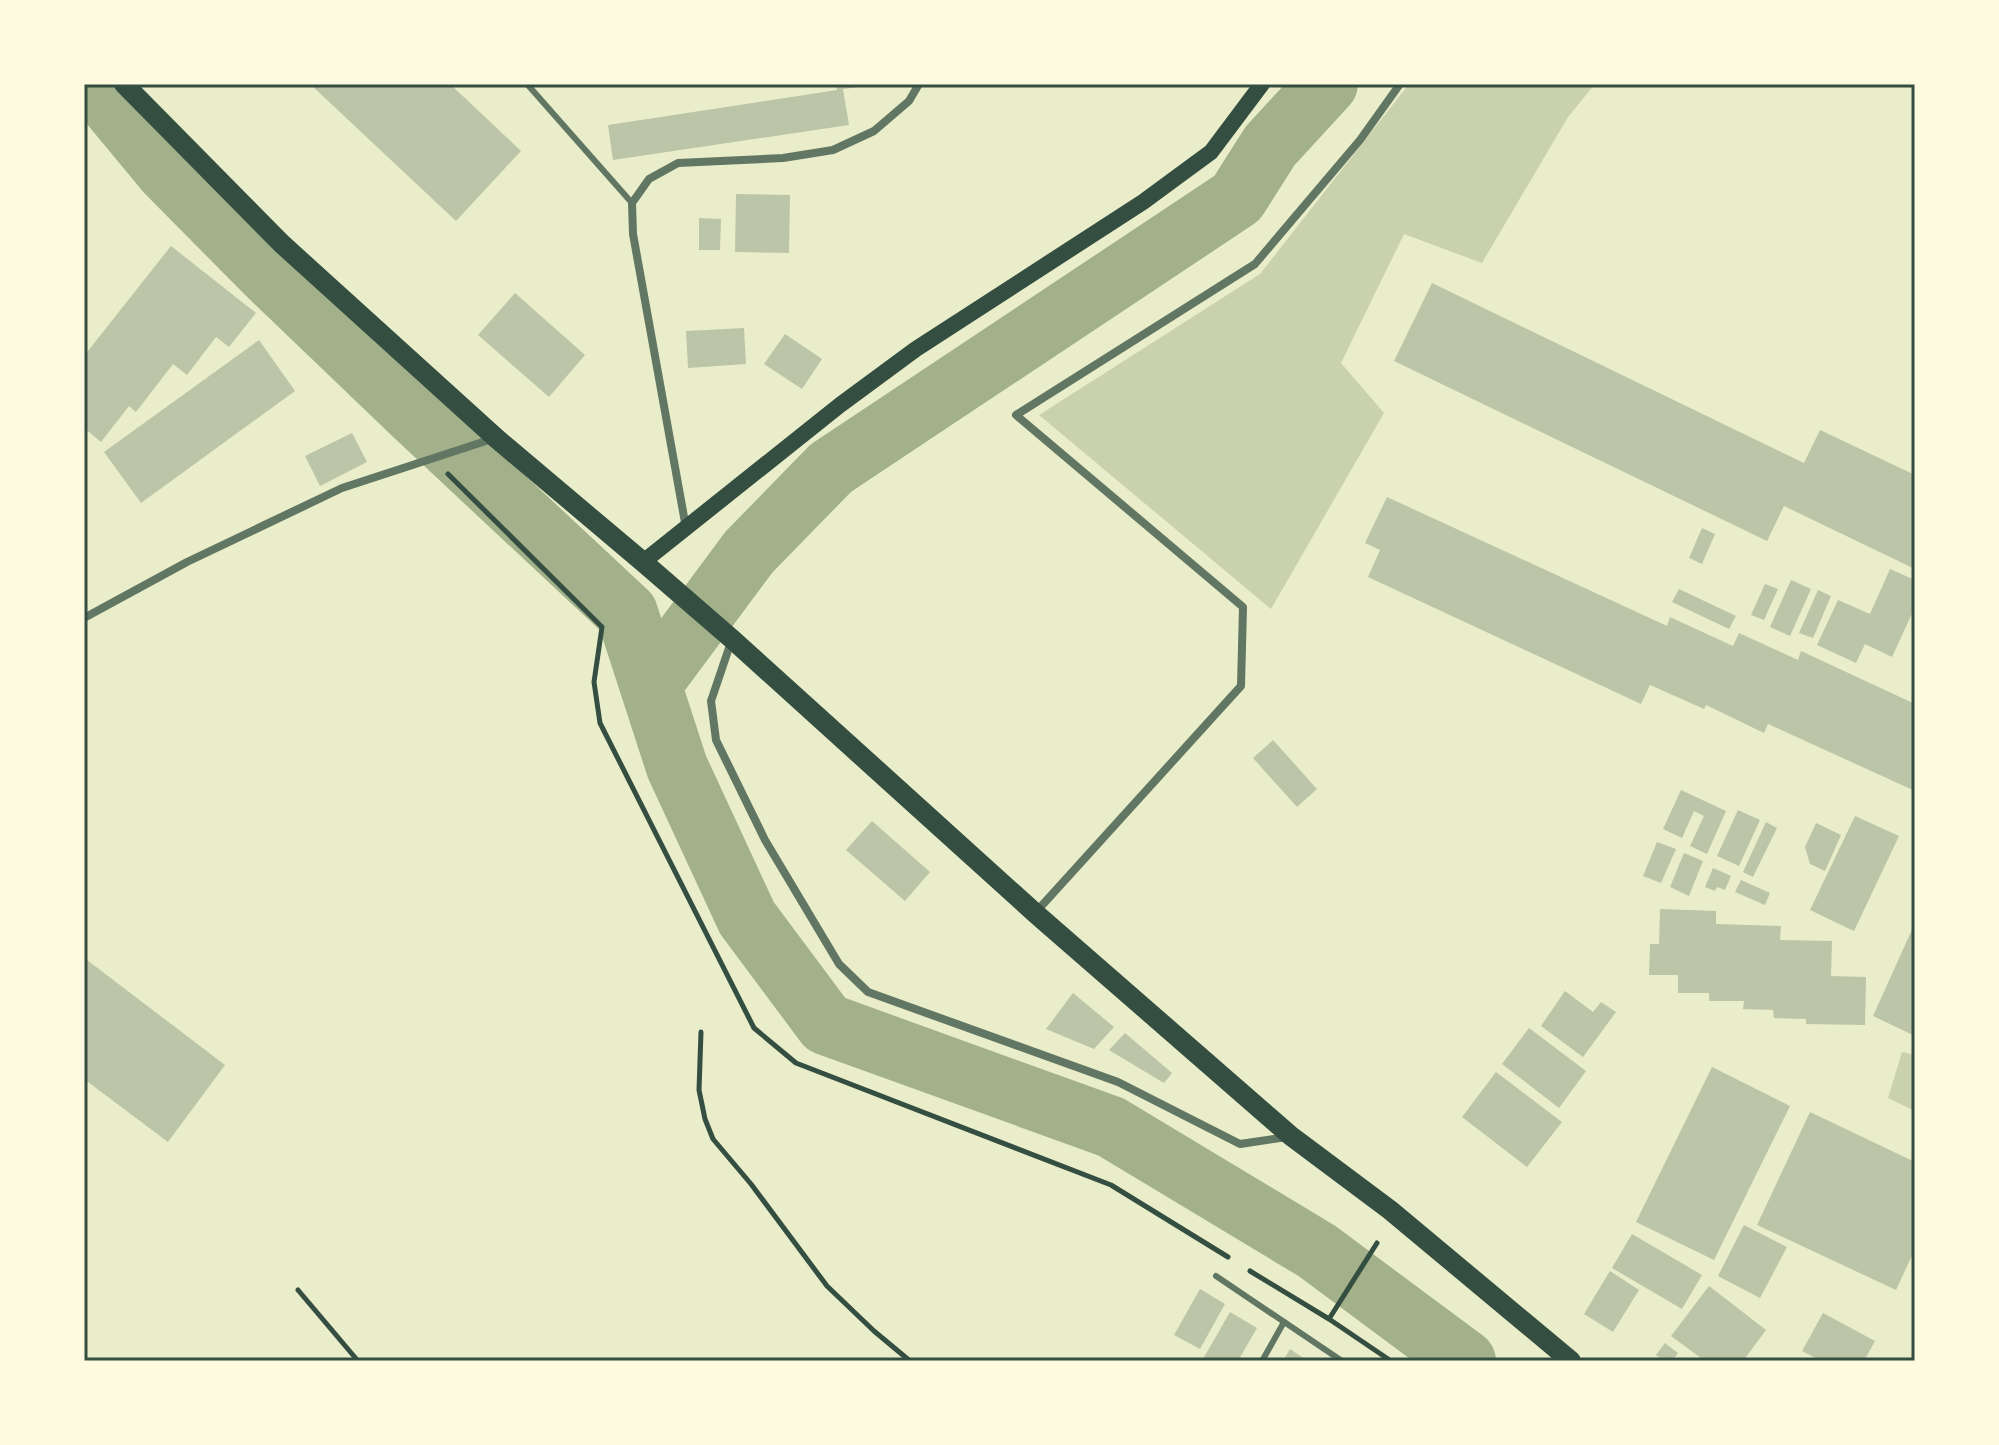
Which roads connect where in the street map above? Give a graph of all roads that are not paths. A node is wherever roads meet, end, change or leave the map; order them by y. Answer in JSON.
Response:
{"nodes":[{"id":1,"x":124,"y":84,"type":"edge"},
{"id":2,"x":527,"y":84,"type":"edge"},
{"id":3,"x":919,"y":84,"type":"edge"},
{"id":4,"x":1262,"y":84,"type":"edge"},
{"id":5,"x":1400,"y":84,"type":"edge"},
{"id":6,"x":632,"y":203,"type":"junction"},
{"id":7,"x":496,"y":438,"type":"junction"},
{"id":8,"x":686,"y":529,"type":"junction"},
{"id":9,"x":643,"y":562,"type":"junction"},
{"id":10,"x":84,"y":618,"type":"edge"},
{"id":11,"x":729,"y":637,"type":"junction"},
{"id":12,"x":1035,"y":913,"type":"junction"},
{"id":13,"x":1291,"y":1136,"type":"junction"},
{"id":14,"x":1216,"y":1276,"type":"dead end"},
{"id":15,"x":1284,"y":1322,"type":"junction"},
{"id":16,"x":1262,"y":1361,"type":"edge"},
{"id":17,"x":1342,"y":1361,"type":"edge"},
{"id":18,"x":1571,"y":1361,"type":"edge"}],
"edges":[{"from":1,"to":7,"type":"main road"},
{"from":2,"to":6,"type":"lane"},
{"from":3,"to":6,"type":"street"},
{"from":4,"to":8,"type":"main road"},
{"from":5,"to":12,"type":"street"},
{"from":6,"to":8,"type":"street"},
{"from":7,"to":9,"type":"main road"},
{"from":7,"to":10,"type":"street"},
{"from":8,"to":9,"type":"main road"},
{"from":9,"to":11,"type":"main road"},
{"from":11,"to":12,"type":"main road"},
{"from":11,"to":13,"type":"street"},
{"from":12,"to":13,"type":"main road"},
{"from":13,"to":18,"type":"main road"},
{"from":14,"to":15,"type":"lane"},
{"from":15,"to":16,"type":"lane"},
{"from":15,"to":17,"type":"lane"}]}
